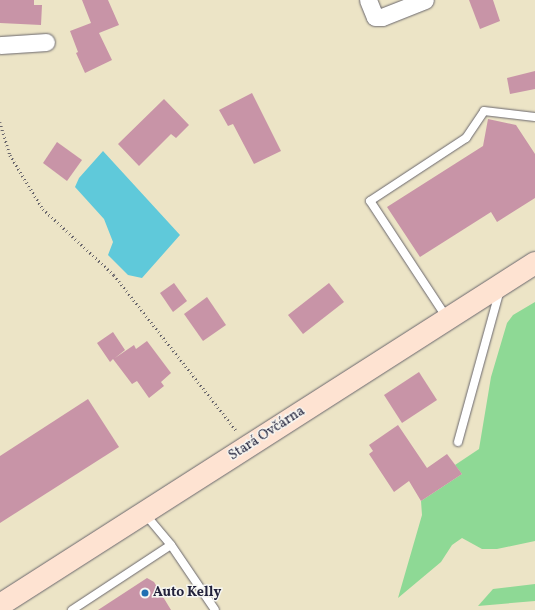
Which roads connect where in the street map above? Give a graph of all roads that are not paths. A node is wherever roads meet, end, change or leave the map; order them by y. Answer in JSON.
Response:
{"nodes":[{"id":1,"x":368,"y":0,"type":"edge"},
{"id":2,"x":425,"y":0,"type":"edge"},
{"id":3,"x":46,"y":42,"type":"dead end"},
{"id":4,"x":0,"y":45,"type":"edge"},
{"id":5,"x":535,"y":117,"type":"edge"},
{"id":6,"x":535,"y":263,"type":"edge"},
{"id":7,"x":501,"y":285,"type":"junction"},
{"id":8,"x":448,"y":318,"type":"junction"},
{"id":9,"x":458,"y":442,"type":"dead end"},
{"id":10,"x":144,"y":514,"type":"junction"},
{"id":11,"x":171,"y":545,"type":"junction"},
{"id":12,"x":0,"y":605,"type":"edge"},
{"id":13,"x":72,"y":610,"type":"edge"},
{"id":14,"x":215,"y":610,"type":"edge"}],
"edges":[{"from":1,"to":2,"type":"street"},
{"from":3,"to":4,"type":"street"},
{"from":5,"to":8,"type":"lane"},
{"from":6,"to":7,"type":"main road","name":"Stará Ovčárna"},
{"from":7,"to":8,"type":"main road","name":"Stará Ovčárna"},
{"from":7,"to":9,"type":"lane"},
{"from":8,"to":10,"type":"main road","name":"Stará Ovčárna"},
{"from":10,"to":11,"type":"lane"},
{"from":10,"to":12,"type":"main road","name":"Stará Ovčárna"},
{"from":11,"to":13,"type":"lane"},
{"from":11,"to":14,"type":"lane"}]}
